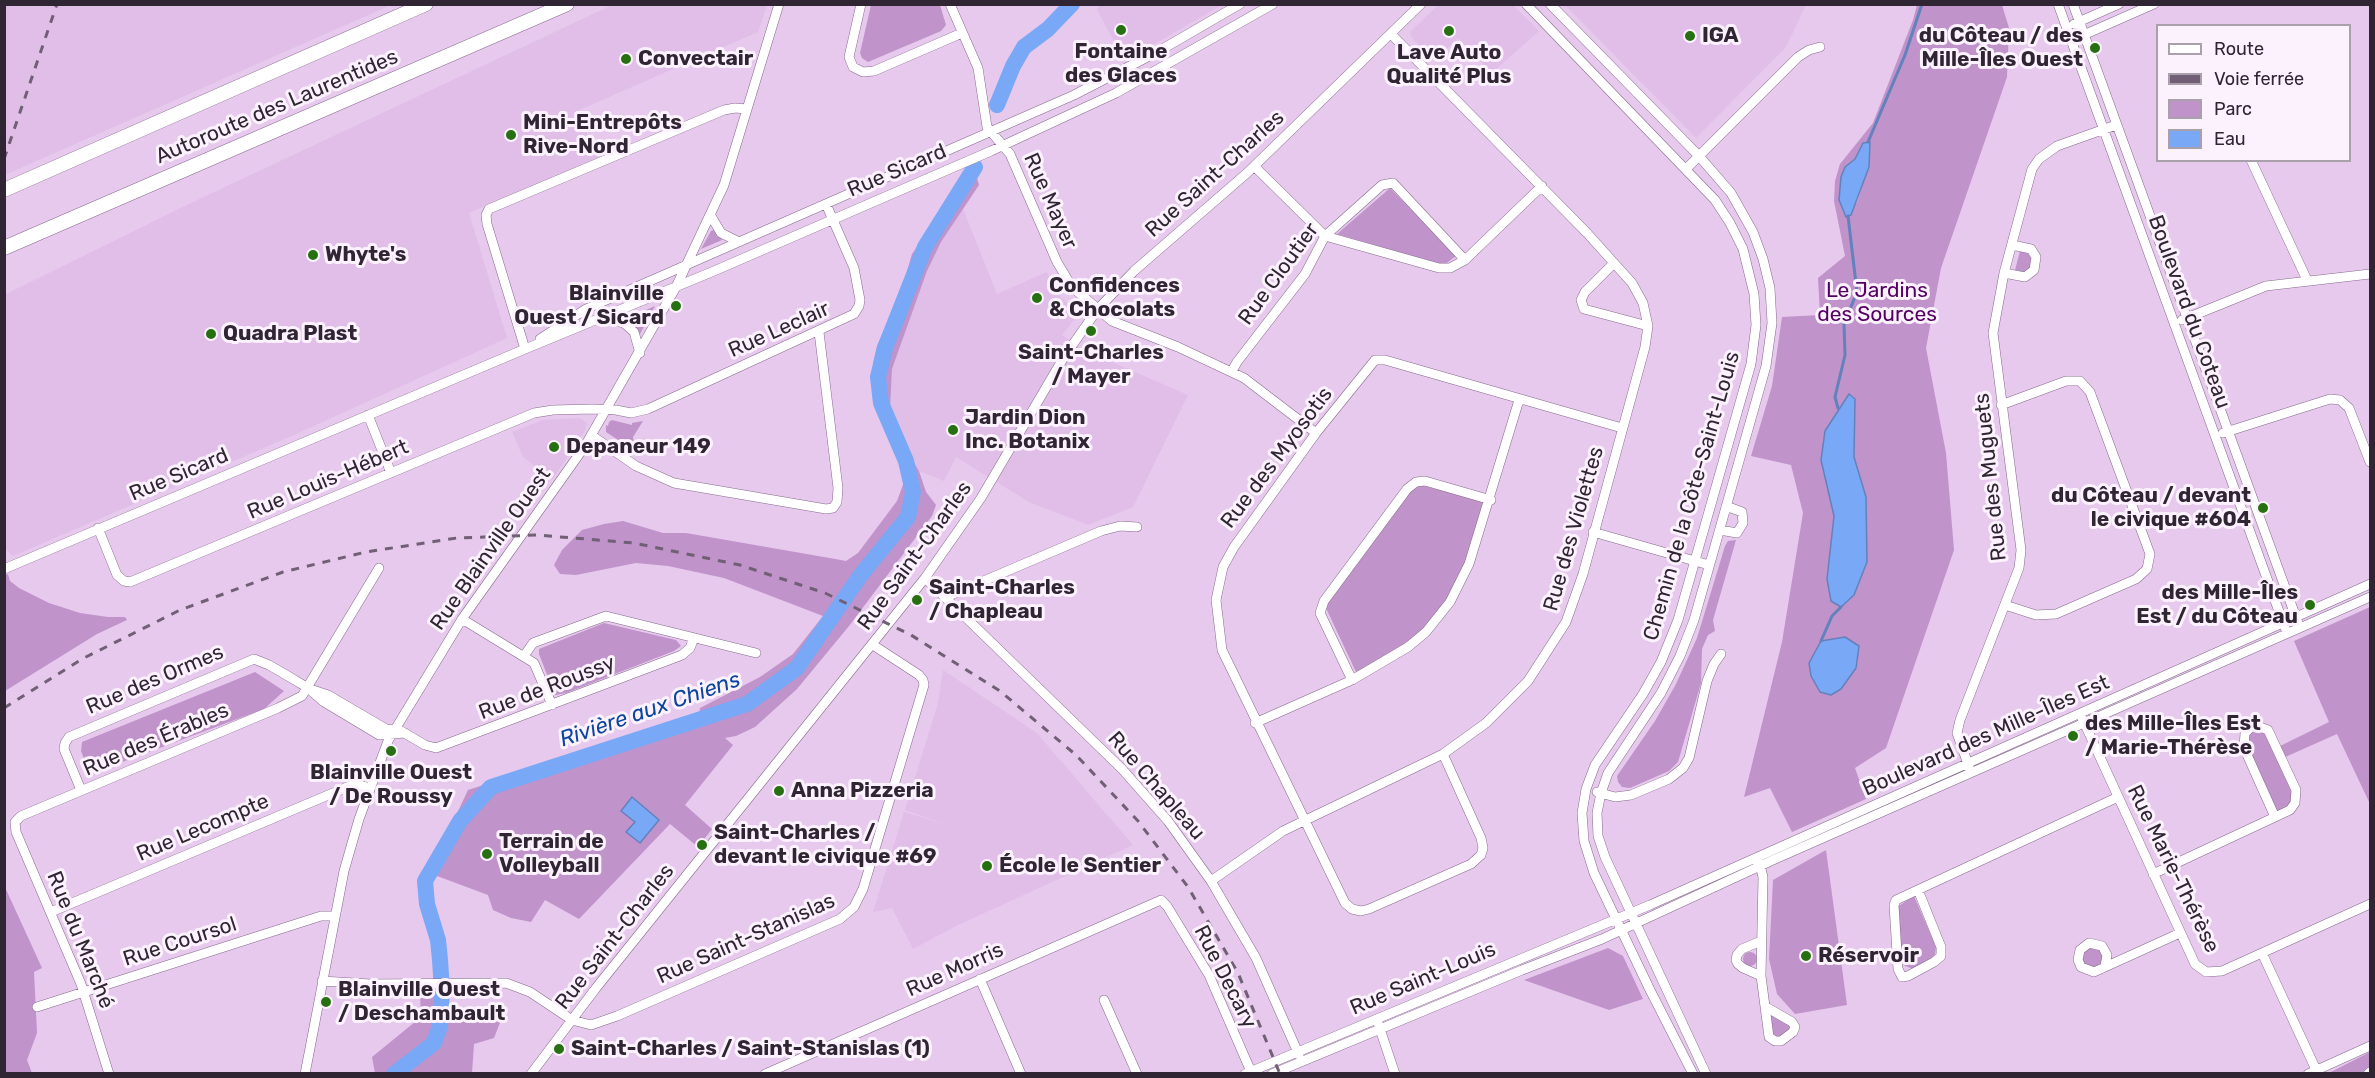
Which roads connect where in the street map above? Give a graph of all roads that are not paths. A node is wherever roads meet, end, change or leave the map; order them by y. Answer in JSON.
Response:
{"nodes":[{"id":1,"x":426,"y":4,"type":"edge"},
{"id":2,"x":567,"y":4,"type":"edge"},
{"id":3,"x":778,"y":4,"type":"edge"},
{"id":4,"x":861,"y":4,"type":"edge"},
{"id":5,"x":950,"y":4,"type":"edge"},
{"id":6,"x":1240,"y":4,"type":"edge"},
{"id":7,"x":1273,"y":4,"type":"edge"},
{"id":8,"x":1421,"y":4,"type":"edge"},
{"id":9,"x":1526,"y":4,"type":"edge"},
{"id":10,"x":1550,"y":4,"type":"edge"},
{"id":11,"x":2058,"y":4,"type":"edge"},
{"id":12,"x":2073,"y":4,"type":"edge"},
{"id":13,"x":2119,"y":4,"type":"edge"},
{"id":14,"x":2154,"y":4,"type":"edge"},
{"id":15,"x":2079,"y":22,"type":"junction"},
{"id":16,"x":2066,"y":27,"type":"junction"},
{"id":17,"x":962,"y":33,"type":"junction"},
{"id":18,"x":1391,"y":34,"type":"junction"},
{"id":19,"x":2083,"y":35,"type":"junction"},
{"id":20,"x":2070,"y":40,"type":"junction"},
{"id":21,"x":1820,"y":47,"type":"dead end"},
{"id":22,"x":1159,"y":51,"type":"junction"},
{"id":23,"x":1167,"y":65,"type":"junction"},
{"id":24,"x":1610,"y":66,"type":"junction"},
{"id":25,"x":1599,"y":78,"type":"junction"},
{"id":26,"x":747,"y":109,"type":"junction"},
{"id":27,"x":2116,"y":124,"type":"junction"},
{"id":28,"x":2103,"y":129,"type":"junction"},
{"id":29,"x":992,"y":133,"type":"junction"},
{"id":30,"x":1004,"y":145,"type":"junction"},
{"id":31,"x":1699,"y":156,"type":"junction"},
{"id":32,"x":2252,"y":162,"type":"edge"},
{"id":33,"x":1255,"y":166,"type":"junction"},
{"id":34,"x":1687,"y":168,"type":"junction"},
{"id":35,"x":1542,"y":186,"type":"junction"},
{"id":36,"x":4,"y":190,"type":"edge"},
{"id":37,"x":826,"y":204,"type":"junction"},
{"id":38,"x":711,"y":216,"type":"junction"},
{"id":39,"x":833,"y":219,"type":"junction"},
{"id":40,"x":1325,"y":236,"type":"junction"},
{"id":41,"x":740,"y":242,"type":"junction"},
{"id":42,"x":2012,"y":245,"type":"junction"},
{"id":43,"x":4,"y":248,"type":"edge"},
{"id":44,"x":1763,"y":259,"type":"junction"},
{"id":45,"x":1465,"y":260,"type":"junction"},
{"id":46,"x":1614,"y":263,"type":"junction"},
{"id":47,"x":687,"y":265,"type":"junction"},
{"id":48,"x":1748,"y":265,"type":"junction"},
{"id":49,"x":2004,"y":273,"type":"junction"},
{"id":50,"x":2370,"y":274,"type":"edge"},
{"id":51,"x":2307,"y":280,"type":"junction"},
{"id":52,"x":676,"y":287,"type":"junction"},
{"id":53,"x":1097,"y":310,"type":"junction"},
{"id":54,"x":607,"y":316,"type":"junction"},
{"id":55,"x":2187,"y":319,"type":"junction"},
{"id":56,"x":2174,"y":323,"type":"junction"},
{"id":57,"x":1648,"y":326,"type":"junction"},
{"id":58,"x":819,"y":332,"type":"junction"},
{"id":59,"x":525,"y":349,"type":"junction"},
{"id":60,"x":639,"y":353,"type":"junction"},
{"id":61,"x":1232,"y":371,"type":"junction"},
{"id":62,"x":1519,"y":400,"type":"junction"},
{"id":63,"x":2001,"y":405,"type":"junction"},
{"id":64,"x":607,"y":410,"type":"junction"},
{"id":65,"x":368,"y":415,"type":"junction"},
{"id":66,"x":1622,"y":428,"type":"junction"},
{"id":67,"x":2228,"y":432,"type":"junction"},
{"id":68,"x":1316,"y":433,"type":"junction"},
{"id":69,"x":591,"y":435,"type":"junction"},
{"id":70,"x":2215,"y":436,"type":"junction"},
{"id":71,"x":2370,"y":462,"type":"edge"},
{"id":72,"x":391,"y":474,"type":"junction"},
{"id":73,"x":1491,"y":500,"type":"junction"},
{"id":74,"x":1726,"y":506,"type":"junction"},
{"id":75,"x":1137,"y":527,"type":"dead end"},
{"id":76,"x":98,"y":528,"type":"junction"},
{"id":77,"x":1720,"y":530,"type":"junction"},
{"id":78,"x":1593,"y":532,"type":"junction"},
{"id":79,"x":1695,"y":561,"type":"junction"},
{"id":80,"x":1709,"y":565,"type":"junction"},
{"id":81,"x":379,"y":568,"type":"dead end"},
{"id":82,"x":4,"y":569,"type":"edge"},
{"id":83,"x":925,"y":578,"type":"junction"},
{"id":84,"x":2370,"y":584,"type":"edge"},
{"id":85,"x":946,"y":597,"type":"junction"},
{"id":86,"x":2370,"y":597,"type":"edge"},
{"id":87,"x":2005,"y":605,"type":"junction"},
{"id":88,"x":2296,"y":618,"type":"junction"},
{"id":89,"x":462,"y":619,"type":"junction"},
{"id":90,"x":2285,"y":628,"type":"junction"},
{"id":91,"x":2300,"y":628,"type":"junction"},
{"id":92,"x":694,"y":638,"type":"junction"},
{"id":93,"x":873,"y":645,"type":"junction"},
{"id":94,"x":756,"y":653,"type":"dead end"},
{"id":95,"x":1721,"y":654,"type":"dead end"},
{"id":96,"x":524,"y":656,"type":"junction"},
{"id":97,"x":1352,"y":680,"type":"junction"},
{"id":98,"x":308,"y":688,"type":"junction"},
{"id":99,"x":552,"y":705,"type":"junction"},
{"id":100,"x":2082,"y":718,"type":"junction"},
{"id":101,"x":1255,"y":723,"type":"junction"},
{"id":102,"x":393,"y":733,"type":"junction"},
{"id":103,"x":1443,"y":754,"type":"junction"},
{"id":104,"x":1969,"y":768,"type":"junction"},
{"id":105,"x":370,"y":788,"type":"junction"},
{"id":106,"x":1586,"y":789,"type":"junction"},
{"id":107,"x":81,"y":790,"type":"junction"},
{"id":108,"x":1601,"y":793,"type":"junction"},
{"id":109,"x":2118,"y":797,"type":"junction"},
{"id":110,"x":2275,"y":817,"type":"junction"},
{"id":111,"x":1304,"y":820,"type":"junction"},
{"id":112,"x":15,"y":822,"type":"joint"},
{"id":113,"x":1759,"y":861,"type":"junction"},
{"id":114,"x":2153,"y":874,"type":"junction"},
{"id":115,"x":1211,"y":881,"type":"junction"},
{"id":116,"x":1918,"y":890,"type":"junction"},
{"id":117,"x":1161,"y":900,"type":"joint"},
{"id":118,"x":2370,"y":904,"type":"edge"},
{"id":119,"x":51,"y":912,"type":"junction"},
{"id":120,"x":1630,"y":913,"type":"junction"},
{"id":121,"x":334,"y":916,"type":"junction"},
{"id":122,"x":1615,"y":919,"type":"junction"},
{"id":123,"x":1634,"y":922,"type":"junction"},
{"id":124,"x":1620,"y":930,"type":"junction"},
{"id":125,"x":2180,"y":933,"type":"junction"},
{"id":126,"x":1761,"y":941,"type":"junction"},
{"id":127,"x":2262,"y":952,"type":"junction"},
{"id":128,"x":2105,"y":966,"type":"dead end"},
{"id":129,"x":1761,"y":976,"type":"junction"},
{"id":130,"x":980,"y":979,"type":"junction"},
{"id":131,"x":322,"y":981,"type":"junction"},
{"id":132,"x":84,"y":992,"type":"junction"},
{"id":133,"x":1104,"y":1000,"type":"dead end"},
{"id":134,"x":37,"y":1007,"type":"dead end"},
{"id":135,"x":1766,"y":1007,"type":"dead end"},
{"id":136,"x":1376,"y":1018,"type":"junction"},
{"id":137,"x":572,"y":1020,"type":"junction"},
{"id":138,"x":1380,"y":1028,"type":"junction"},
{"id":139,"x":2370,"y":1046,"type":"edge"},
{"id":140,"x":1297,"y":1050,"type":"junction"},
{"id":141,"x":1302,"y":1061,"type":"junction"},
{"id":142,"x":2314,"y":1072,"type":"edge"},
{"id":143,"x":1249,"y":1073,"type":"edge"},
{"id":144,"x":109,"y":1074,"type":"edge"},
{"id":145,"x":305,"y":1074,"type":"edge"},
{"id":146,"x":531,"y":1074,"type":"edge"},
{"id":147,"x":765,"y":1074,"type":"edge"},
{"id":148,"x":1021,"y":1074,"type":"edge"},
{"id":149,"x":1137,"y":1074,"type":"edge"},
{"id":150,"x":1272,"y":1074,"type":"edge"},
{"id":151,"x":1395,"y":1074,"type":"edge"},
{"id":152,"x":1692,"y":1074,"type":"edge"},
{"id":153,"x":1706,"y":1074,"type":"edge"}],
"edges":[{"from":1,"to":36,"type":"highway","name":"Autoroute des Laurentides"},
{"from":2,"to":43,"type":"highway","name":"Autoroute des Laurentides"},
{"from":3,"to":26,"type":"street","name":"Rue Blainville Ouest"},
{"from":4,"to":17,"type":"street"},
{"from":5,"to":17,"type":"street"},
{"from":6,"to":22,"type":"street","name":"Rue Sicard"},
{"from":7,"to":23,"type":"street","name":"Rue Sicard"},
{"from":8,"to":18,"type":"street","name":"Rue Saint-Charles"},
{"from":9,"to":25,"type":"street","name":"Chemin de la Côte-Saint-Louis"},
{"from":10,"to":24,"type":"street","name":"Chemin de la Côte-Saint-Louis"},
{"from":11,"to":16,"type":"street","name":"Boulevard du Coteau"},
{"from":12,"to":15,"type":"street","name":"Boulevard du Coteau"},
{"from":13,"to":15,"type":"street"},
{"from":14,"to":19,"type":"street"},
{"from":15,"to":16,"type":"street"},
{"from":15,"to":19,"type":"street","name":"Boulevard du Coteau"},
{"from":16,"to":20,"type":"street","name":"Boulevard du Coteau"},
{"from":17,"to":29,"type":"street"},
{"from":18,"to":33,"type":"street","name":"Rue Saint-Charles"},
{"from":18,"to":35,"type":"street","name":"Rue des Violettes"},
{"from":19,"to":20,"type":"street"},
{"from":19,"to":27,"type":"street","name":"Boulevard du Coteau"},
{"from":20,"to":28,"type":"street","name":"Boulevard du Coteau"},
{"from":21,"to":31,"type":"street"},
{"from":22,"to":23,"type":"street"},
{"from":22,"to":29,"type":"street","name":"Rue Sicard"},
{"from":23,"to":30,"type":"street","name":"Rue Sicard"},
{"from":24,"to":25,"type":"street"},
{"from":24,"to":31,"type":"street","name":"Chemin de la Côte-Saint-Louis"},
{"from":25,"to":34,"type":"street","name":"Chemin de la Côte-Saint-Louis"},
{"from":26,"to":38,"type":"street","name":"Rue Blainville Ouest"},
{"from":26,"to":59,"type":"street"},
{"from":27,"to":28,"type":"street","name":"Rue des Muguets"},
{"from":27,"to":55,"type":"street","name":"Boulevard du Coteau"},
{"from":28,"to":42,"type":"street","name":"Rue des Muguets"},
{"from":28,"to":56,"type":"street","name":"Boulevard du Coteau"},
{"from":29,"to":30,"type":"street","name":"Rue Mayer"},
{"from":29,"to":37,"type":"street","name":"Rue Sicard"},
{"from":30,"to":39,"type":"street","name":"Rue Sicard"},
{"from":30,"to":53,"type":"street","name":"Rue Mayer"},
{"from":31,"to":34,"type":"street"},
{"from":31,"to":44,"type":"street","name":"Chemin de la Côte-Saint-Louis"},
{"from":32,"to":51,"type":"street"},
{"from":33,"to":40,"type":"street"},
{"from":33,"to":53,"type":"street","name":"Rue Saint-Charles"},
{"from":34,"to":48,"type":"street","name":"Chemin de la Côte-Saint-Louis"},
{"from":35,"to":45,"type":"street"},
{"from":35,"to":46,"type":"street","name":"Rue des Violettes"},
{"from":37,"to":39,"type":"street","name":"Rue Leclair"},
{"from":37,"to":41,"type":"street","name":"Rue Sicard"},
{"from":38,"to":41,"type":"street"},
{"from":38,"to":47,"type":"street","name":"Rue Blainville Ouest"},
{"from":39,"to":52,"type":"street","name":"Rue Sicard"},
{"from":39,"to":58,"type":"street","name":"Rue Leclair"},
{"from":40,"to":45,"type":"street"},
{"from":40,"to":45,"type":"street","name":"Rue Cloutier"},
{"from":40,"to":61,"type":"street","name":"Rue Cloutier"},
{"from":41,"to":47,"type":"street","name":"Rue Sicard"},
{"from":42,"to":49,"type":"street","name":"Rue des Muguets"},
{"from":42,"to":49,"type":"street"},
{"from":44,"to":48,"type":"street"},
{"from":44,"to":74,"type":"street","name":"Chemin de la Côte-Saint-Louis"},
{"from":46,"to":57,"type":"street","name":"Rue des Violettes"},
{"from":46,"to":57,"type":"street"},
{"from":47,"to":52,"type":"street","name":"Rue Blainville Ouest"},
{"from":47,"to":59,"type":"street","name":"Rue Sicard"},
{"from":48,"to":79,"type":"street","name":"Chemin de la Côte-Saint-Louis"},
{"from":49,"to":63,"type":"street","name":"Rue des Muguets"},
{"from":50,"to":51,"type":"street"},
{"from":51,"to":55,"type":"street"},
{"from":52,"to":54,"type":"street","name":"Rue Sicard"},
{"from":52,"to":60,"type":"street","name":"Rue Blainville Ouest"},
{"from":53,"to":61,"type":"street","name":"Rue Mayer"},
{"from":53,"to":83,"type":"street","name":"Rue Saint-Charles"},
{"from":54,"to":59,"type":"street","name":"Rue Sicard"},
{"from":54,"to":60,"type":"street"},
{"from":55,"to":56,"type":"street"},
{"from":55,"to":67,"type":"street","name":"Boulevard du Coteau"},
{"from":56,"to":70,"type":"street","name":"Boulevard du Coteau"},
{"from":57,"to":66,"type":"street","name":"Rue des Violettes"},
{"from":58,"to":64,"type":"street","name":"Rue Leclair"},
{"from":58,"to":69,"type":"street"},
{"from":59,"to":65,"type":"street","name":"Rue Sicard"},
{"from":60,"to":64,"type":"street","name":"Rue Blainville Ouest"},
{"from":61,"to":68,"type":"street","name":"Rue Mayer"},
{"from":62,"to":66,"type":"street","name":"Rue des Myosotis"},
{"from":62,"to":68,"type":"street","name":"Rue des Myosotis"},
{"from":62,"to":73,"type":"street"},
{"from":63,"to":87,"type":"street","name":"Rue des Muguets"},
{"from":63,"to":87,"type":"street"},
{"from":64,"to":69,"type":"street","name":"Rue Blainville Ouest"},
{"from":64,"to":72,"type":"street","name":"Rue Louis-Hébert"},
{"from":65,"to":72,"type":"street"},
{"from":65,"to":76,"type":"street","name":"Rue Sicard"},
{"from":66,"to":78,"type":"street","name":"Rue des Violettes"},
{"from":67,"to":70,"type":"street"},
{"from":67,"to":71,"type":"street"},
{"from":67,"to":88,"type":"street","name":"Boulevard du Coteau"},
{"from":68,"to":101,"type":"street","name":"Rue des Myosotis"},
{"from":69,"to":89,"type":"street","name":"Rue Blainville Ouest"},
{"from":70,"to":90,"type":"street","name":"Boulevard du Coteau"},
{"from":72,"to":76,"type":"street","name":"Rue Louis-Hébert"},
{"from":73,"to":97,"type":"street"},
{"from":73,"to":97,"type":"street"},
{"from":74,"to":77,"type":"street","name":"Chemin de la Côte-Saint-Louis"},
{"from":74,"to":77,"type":"street","name":"Chemin de la Côte-Saint-Louis"},
{"from":75,"to":85,"type":"street"},
{"from":76,"to":82,"type":"street","name":"Rue Sicard"},
{"from":77,"to":80,"type":"street","name":"Chemin de la Côte-Saint-Louis"},
{"from":78,"to":79,"type":"street"},
{"from":78,"to":103,"type":"street","name":"Rue des Violettes"},
{"from":79,"to":80,"type":"street"},
{"from":79,"to":106,"type":"street","name":"Chemin de la Côte-Saint-Louis"},
{"from":80,"to":108,"type":"street","name":"Chemin de la Côte-Saint-Louis"},
{"from":81,"to":98,"type":"street"},
{"from":83,"to":85,"type":"street","name":"Rue Chapleau"},
{"from":83,"to":93,"type":"street","name":"Rue Saint-Charles"},
{"from":84,"to":88,"type":"street","name":"Boulevard des Mille-Îles Est"},
{"from":85,"to":115,"type":"street","name":"Rue Chapleau"},
{"from":86,"to":91,"type":"street","name":"Boulevard des Mille-Îles Est"},
{"from":87,"to":104,"type":"street","name":"Rue des Muguets"},
{"from":88,"to":90,"type":"street","name":"Boulevard des Mille-Îles Est"},
{"from":88,"to":91,"type":"street","name":"Boulevard du Coteau"},
{"from":89,"to":96,"type":"street"},
{"from":89,"to":102,"type":"street","name":"Rue Blainville Ouest"},
{"from":90,"to":91,"type":"street","name":"Boulevard des Mille-Îles Est"},
{"from":90,"to":100,"type":"street","name":"Boulevard des Mille-Îles Est"},
{"from":92,"to":94,"type":"street"},
{"from":92,"to":96,"type":"street"},
{"from":92,"to":99,"type":"street","name":"Rue de Roussy"},
{"from":93,"to":137,"type":"street","name":"Rue Saint-Charles"},
{"from":93,"to":137,"type":"street","name":"Rue Saint-Stanislas"},
{"from":95,"to":108,"type":"street"},
{"from":96,"to":99,"type":"street"},
{"from":97,"to":101,"type":"street"},
{"from":98,"to":102,"type":"street","name":"Rue des Ormes"},
{"from":98,"to":107,"type":"street","name":"Rue des Érables"},
{"from":98,"to":107,"type":"street","name":"Rue des Ormes"},
{"from":99,"to":102,"type":"street","name":"Rue de Roussy"},
{"from":100,"to":104,"type":"street","name":"Boulevard des Mille-Îles Est"},
{"from":100,"to":109,"type":"street","name":"Rue Marie-Thérèse"},
{"from":101,"to":111,"type":"street","name":"Rue des Myosotis"},
{"from":102,"to":105,"type":"street","name":"Rue Blainville Ouest"},
{"from":103,"to":111,"type":"street","name":"Rue des Violettes"},
{"from":103,"to":111,"type":"street","name":"Rue des Myosotis"},
{"from":104,"to":113,"type":"street","name":"Boulevard des Mille-Îles Est"},
{"from":105,"to":119,"type":"street","name":"Rue Lecompte"},
{"from":105,"to":121,"type":"street","name":"Rue Blainville Ouest"},
{"from":106,"to":108,"type":"street"},
{"from":106,"to":122,"type":"street","name":"Chemin de la Côte-Saint-Louis"},
{"from":107,"to":112,"type":"street","name":"Rue des Érables"},
{"from":108,"to":120,"type":"street","name":"Chemin de la Côte-Saint-Louis"},
{"from":109,"to":114,"type":"street","name":"Rue Marie-Thérèse"},
{"from":109,"to":116,"type":"street"},
{"from":110,"to":110,"type":"street"},
{"from":110,"to":114,"type":"street"},
{"from":111,"to":115,"type":"street","name":"Rue des Violettes"},
{"from":112,"to":119,"type":"street","name":"Rue du Marché"},
{"from":113,"to":120,"type":"street","name":"Boulevard des Mille-Îles Est"},
{"from":113,"to":123,"type":"street","name":"Boulevard des Mille-Îles Est"},
{"from":113,"to":126,"type":"street"},
{"from":114,"to":125,"type":"street","name":"Rue Marie-Thérèse"},
{"from":115,"to":140,"type":"street","name":"Rue Chapleau"},
{"from":116,"to":116,"type":"street"},
{"from":117,"to":130,"type":"street","name":"Rue Morris"},
{"from":117,"to":143,"type":"street","name":"Rue Decary"},
{"from":118,"to":127,"type":"street","name":"Rue Marie-Thérèse"},
{"from":119,"to":132,"type":"street","name":"Rue du Marché"},
{"from":120,"to":122,"type":"street","name":"Boulevard des Mille-Îles Est"},
{"from":120,"to":123,"type":"street","name":"Chemin de la Côte-Saint-Louis"},
{"from":121,"to":131,"type":"street","name":"Rue Blainville Ouest"},
{"from":121,"to":132,"type":"street","name":"Rue Coursol"},
{"from":122,"to":124,"type":"street","name":"Chemin de la Côte-Saint-Louis"},
{"from":122,"to":136,"type":"street","name":"Rue Saint-Louis"},
{"from":123,"to":124,"type":"street","name":"Boulevard des Mille-Îles Est"},
{"from":123,"to":153,"type":"street","name":"Chemin de la Côte-Saint-Louis"},
{"from":124,"to":138,"type":"street","name":"Rue Saint-Louis"},
{"from":124,"to":152,"type":"street","name":"Chemin de la Côte-Saint-Louis"},
{"from":125,"to":127,"type":"street","name":"Rue Marie-Thérèse"},
{"from":125,"to":128,"type":"street"},
{"from":126,"to":129,"type":"street"},
{"from":126,"to":129,"type":"street"},
{"from":127,"to":142,"type":"street"},
{"from":129,"to":135,"type":"street"},
{"from":130,"to":147,"type":"street","name":"Rue Morris"},
{"from":130,"to":148,"type":"street"},
{"from":131,"to":137,"type":"street"},
{"from":131,"to":145,"type":"street","name":"Rue Blainville Ouest"},
{"from":132,"to":134,"type":"street","name":"Rue Coursol"},
{"from":132,"to":144,"type":"street","name":"Rue du Marché"},
{"from":133,"to":149,"type":"street"},
{"from":136,"to":138,"type":"street"},
{"from":136,"to":140,"type":"street","name":"Rue Saint-Louis"},
{"from":137,"to":146,"type":"street","name":"Rue Saint-Charles"},
{"from":138,"to":141,"type":"street","name":"Rue Saint-Louis"},
{"from":138,"to":151,"type":"street"},
{"from":139,"to":142,"type":"street"},
{"from":140,"to":141,"type":"street","name":"Rue Chapleau"},
{"from":140,"to":143,"type":"street","name":"Rue Saint-Louis"},
{"from":141,"to":150,"type":"street","name":"Rue Saint-Louis"}]}
